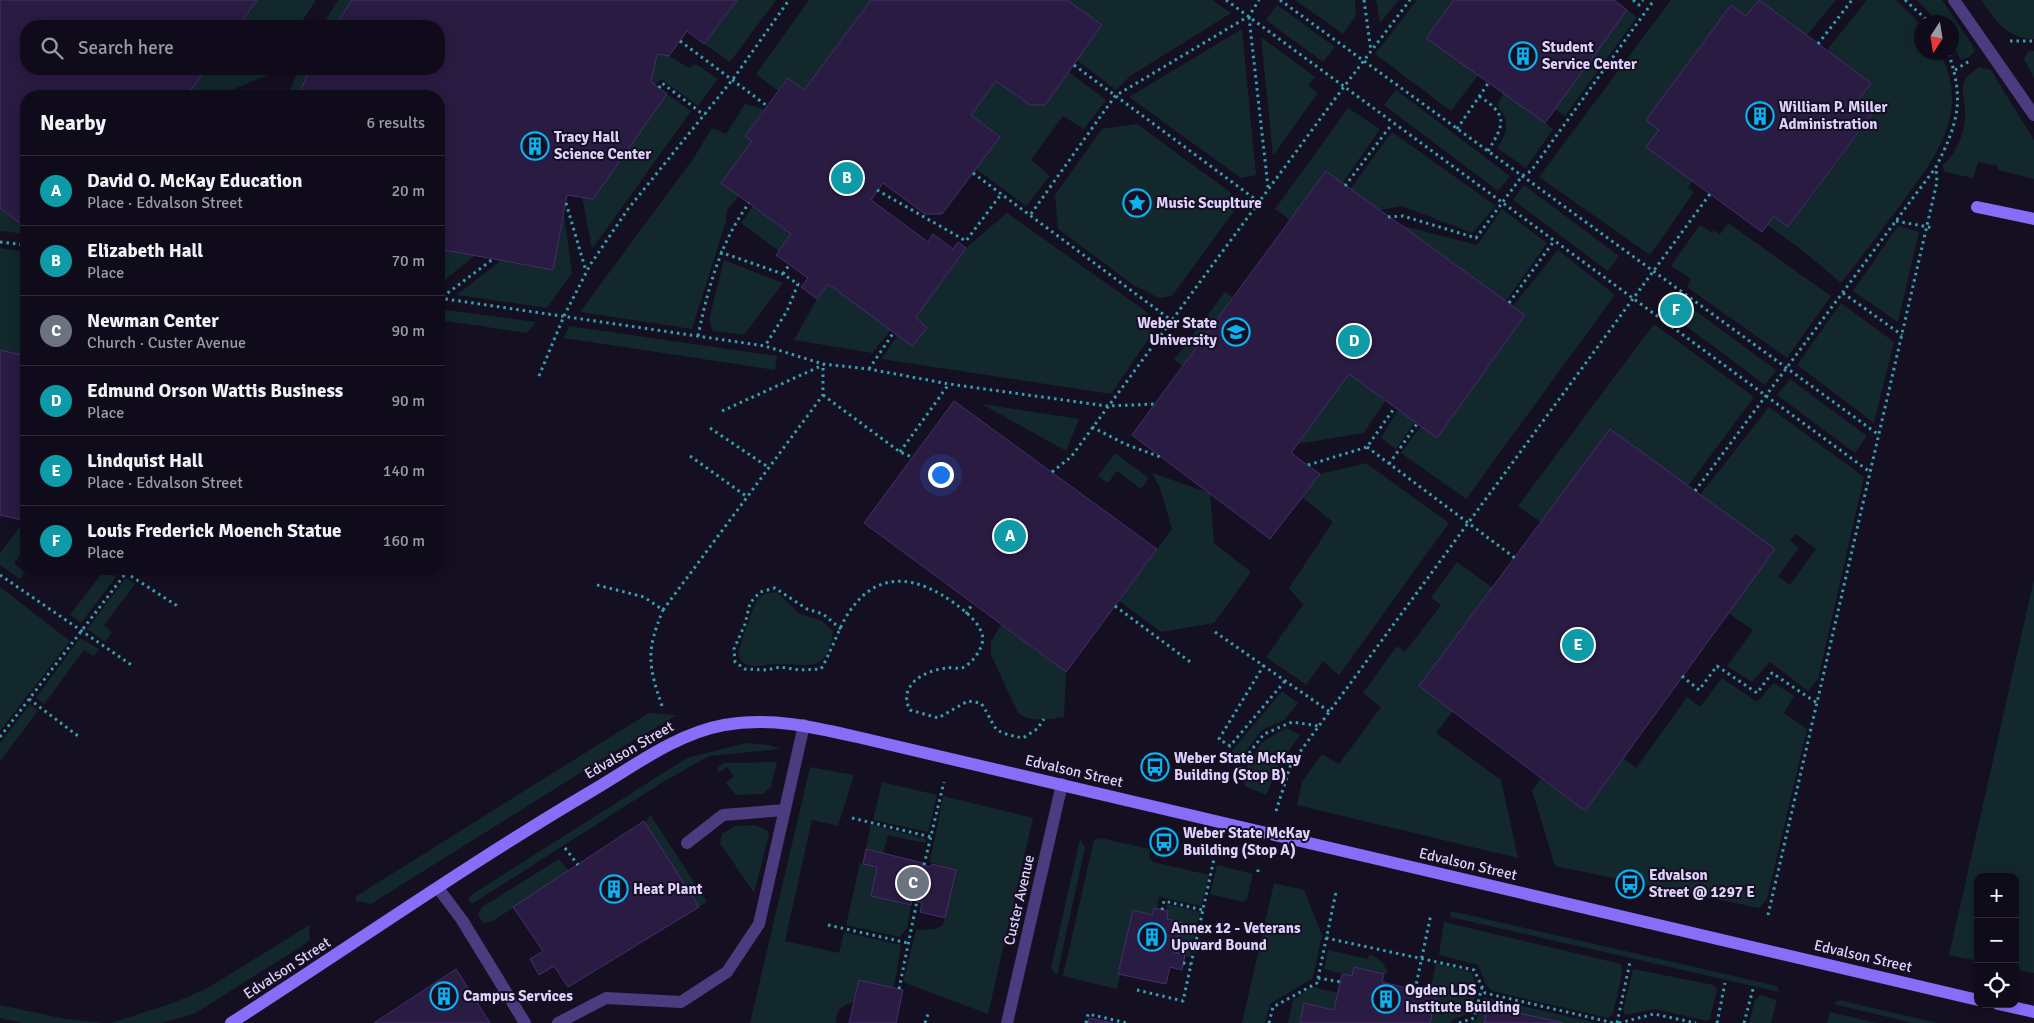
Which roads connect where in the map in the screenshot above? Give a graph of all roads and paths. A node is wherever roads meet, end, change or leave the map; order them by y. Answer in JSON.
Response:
{"nodes":[{"id":1,"x":789,"y":0,"type":"edge"},
{"id":2,"x":1226,"y":0,"type":"edge"},
{"id":3,"x":1259,"y":0,"type":"edge"},
{"id":4,"x":1280,"y":0,"type":"edge"},
{"id":5,"x":1364,"y":0,"type":"edge"},
{"id":6,"x":1410,"y":0,"type":"edge"},
{"id":7,"x":1633,"y":0,"type":"edge"},
{"id":8,"x":1643,"y":0,"type":"edge"},
{"id":9,"x":1654,"y":0,"type":"edge"},
{"id":10,"x":1852,"y":0,"type":"edge"},
{"id":11,"x":1905,"y":0,"type":"edge"},
{"id":12,"x":1954,"y":0,"type":"edge"},
{"id":13,"x":1921,"y":15,"type":"edge"},
{"id":14,"x":1249,"y":16,"type":"junction"},
{"id":15,"x":680,"y":41,"type":"dead end"},
{"id":16,"x":2007,"y":41,"type":"dead end"},
{"id":17,"x":2034,"y":41,"type":"edge"},
{"id":18,"x":1818,"y":44,"type":"dead end"},
{"id":19,"x":1371,"y":52,"type":"junction"},
{"id":20,"x":1951,"y":60,"type":"edge"},
{"id":21,"x":1365,"y":62,"type":"junction"},
{"id":22,"x":1074,"y":65,"type":"dead end"},
{"id":23,"x":733,"y":79,"type":"junction"},
{"id":24,"x":1489,"y":82,"type":"dead end"},
{"id":25,"x":659,"y":88,"type":"dead end"},
{"id":26,"x":1343,"y":88,"type":"junction"},
{"id":27,"x":1115,"y":96,"type":"junction"},
{"id":28,"x":1479,"y":96,"type":"junction"},
{"id":29,"x":766,"y":105,"type":"dead end"},
{"id":30,"x":704,"y":115,"type":"junction"},
{"id":31,"x":2034,"y":115,"type":"edge"},
{"id":32,"x":1392,"y":124,"type":"junction"},
{"id":33,"x":1457,"y":129,"type":"junction"},
{"id":34,"x":1488,"y":151,"type":"junction"},
{"id":35,"x":1936,"y":167,"type":"junction"},
{"id":36,"x":973,"y":173,"type":"dead end"},
{"id":37,"x":1522,"y":176,"type":"junction"},
{"id":38,"x":1345,"y":186,"type":"dead end"},
{"id":39,"x":1268,"y":188,"type":"junction"},
{"id":40,"x":877,"y":190,"type":"dead end"},
{"id":41,"x":1002,"y":194,"type":"junction"},
{"id":42,"x":1710,"y":194,"type":"dead end"},
{"id":43,"x":1259,"y":202,"type":"junction"},
{"id":44,"x":566,"y":203,"type":"dead end"},
{"id":45,"x":749,"y":203,"type":"dead end"},
{"id":46,"x":1502,"y":203,"type":"junction"},
{"id":47,"x":1977,"y":207,"type":"dead end"},
{"id":48,"x":1031,"y":214,"type":"junction"},
{"id":49,"x":1388,"y":216,"type":"dead end"},
{"id":50,"x":2034,"y":219,"type":"edge"},
{"id":51,"x":1896,"y":221,"type":"junction"},
{"id":52,"x":1926,"y":227,"type":"junction"},
{"id":53,"x":1933,"y":228,"type":"dead end"},
{"id":54,"x":1554,"y":241,"type":"junction"},
{"id":55,"x":0,"y":242,"type":"edge"},
{"id":56,"x":20,"y":244,"type":"edge"},
{"id":57,"x":720,"y":252,"type":"junction"},
{"id":58,"x":493,"y":260,"type":"dead end"},
{"id":59,"x":789,"y":265,"type":"dead end"},
{"id":60,"x":1654,"y":271,"type":"junction"},
{"id":61,"x":587,"y":272,"type":"junction"},
{"id":62,"x":783,"y":274,"type":"junction"},
{"id":63,"x":1843,"y":293,"type":"junction"},
{"id":64,"x":445,"y":294,"type":"edge"},
{"id":65,"x":445,"y":299,"type":"edge"},
{"id":66,"x":1633,"y":299,"type":"junction"},
{"id":67,"x":1509,"y":303,"type":"dead end"},
{"id":68,"x":564,"y":316,"type":"junction"},
{"id":69,"x":1171,"y":320,"type":"junction"},
{"id":70,"x":894,"y":332,"type":"dead end"},
{"id":71,"x":1902,"y":335,"type":"junction"},
{"id":72,"x":698,"y":336,"type":"junction"},
{"id":73,"x":765,"y":346,"type":"junction"},
{"id":74,"x":823,"y":364,"type":"junction"},
{"id":75,"x":1787,"y":368,"type":"junction"},
{"id":76,"x":868,"y":369,"type":"junction"},
{"id":77,"x":539,"y":376,"type":"dead end"},
{"id":78,"x":949,"y":384,"type":"junction"},
{"id":79,"x":823,"y":395,"type":"junction"},
{"id":80,"x":1766,"y":397,"type":"junction"},
{"id":81,"x":1156,"y":404,"type":"dead end"},
{"id":82,"x":1107,"y":406,"type":"junction"},
{"id":83,"x":1395,"y":407,"type":"dead end"},
{"id":84,"x":722,"y":412,"type":"dead end"},
{"id":85,"x":1417,"y":424,"type":"dead end"},
{"id":86,"x":1092,"y":427,"type":"junction"},
{"id":87,"x":710,"y":428,"type":"dead end"},
{"id":88,"x":1879,"y":435,"type":"junction"},
{"id":89,"x":1367,"y":447,"type":"junction"},
{"id":90,"x":900,"y":452,"type":"junction"},
{"id":91,"x":690,"y":456,"type":"dead end"},
{"id":92,"x":912,"y":457,"type":"dead end"},
{"id":93,"x":1163,"y":458,"type":"dead end"},
{"id":94,"x":1389,"y":464,"type":"junction"},
{"id":95,"x":1308,"y":465,"type":"dead end"},
{"id":96,"x":768,"y":467,"type":"junction"},
{"id":97,"x":1052,"y":472,"type":"dead end"},
{"id":98,"x":1870,"y":472,"type":"junction"},
{"id":99,"x":1695,"y":491,"type":"dead end"},
{"id":100,"x":746,"y":496,"type":"junction"},
{"id":101,"x":1468,"y":523,"type":"junction"},
{"id":102,"x":1514,"y":558,"type":"dead end"},
{"id":103,"x":0,"y":575,"type":"edge"},
{"id":104,"x":124,"y":575,"type":"edge"},
{"id":105,"x":129,"y":575,"type":"edge"},
{"id":106,"x":597,"y":586,"type":"dead end"},
{"id":107,"x":973,"y":603,"type":"dead end"},
{"id":108,"x":1115,"y":606,"type":"dead end"},
{"id":109,"x":179,"y":607,"type":"dead end"},
{"id":110,"x":663,"y":610,"type":"junction"},
{"id":111,"x":966,"y":614,"type":"junction"},
{"id":112,"x":841,"y":629,"type":"junction"},
{"id":113,"x":82,"y":631,"type":"junction"},
{"id":114,"x":1215,"y":632,"type":"dead end"},
{"id":115,"x":1193,"y":664,"type":"dead end"},
{"id":116,"x":1264,"y":665,"type":"junction"},
{"id":117,"x":133,"y":666,"type":"dead end"},
{"id":118,"x":1682,"y":676,"type":"dead end"},
{"id":119,"x":1285,"y":680,"type":"junction"},
{"id":120,"x":29,"y":699,"type":"junction"},
{"id":121,"x":1817,"y":703,"type":"junction"},
{"id":122,"x":662,"y":706,"type":"dead end"},
{"id":123,"x":1330,"y":712,"type":"junction"},
{"id":124,"x":1044,"y":719,"type":"dead end"},
{"id":125,"x":804,"y":725,"type":"junction"},
{"id":126,"x":1320,"y":726,"type":"junction"},
{"id":127,"x":78,"y":736,"type":"dead end"},
{"id":128,"x":0,"y":737,"type":"edge"},
{"id":129,"x":944,"y":782,"type":"dead end"},
{"id":130,"x":1235,"y":782,"type":"dead end"},
{"id":131,"x":1062,"y":784,"type":"junction"},
{"id":132,"x":785,"y":810,"type":"junction"},
{"id":133,"x":1276,"y":810,"type":"dead end"},
{"id":134,"x":852,"y":818,"type":"dead end"},
{"id":135,"x":931,"y":837,"type":"junction"},
{"id":136,"x":687,"y":843,"type":"dead end"},
{"id":137,"x":566,"y":848,"type":"dead end"},
{"id":138,"x":1214,"y":859,"type":"dead end"},
{"id":139,"x":578,"y":865,"type":"dead end"},
{"id":140,"x":924,"y":866,"type":"dead end"},
{"id":141,"x":438,"y":888,"type":"junction"},
{"id":142,"x":1336,"y":892,"type":"dead end"},
{"id":143,"x":917,"y":901,"type":"dead end"},
{"id":144,"x":1162,"y":910,"type":"dead end"},
{"id":145,"x":1203,"y":910,"type":"junction"},
{"id":146,"x":1431,"y":914,"type":"dead end"},
{"id":147,"x":1768,"y":914,"type":"dead end"},
{"id":148,"x":828,"y":925,"type":"dead end"},
{"id":149,"x":1326,"y":938,"type":"junction"},
{"id":150,"x":908,"y":943,"type":"junction"},
{"id":151,"x":1421,"y":959,"type":"junction"},
{"id":152,"x":1630,"y":962,"type":"dead end"},
{"id":153,"x":1183,"y":963,"type":"dead end"},
{"id":154,"x":1191,"y":964,"type":"junction"},
{"id":155,"x":1318,"y":978,"type":"junction"},
{"id":156,"x":1341,"y":982,"type":"dead end"},
{"id":157,"x":1726,"y":983,"type":"dead end"},
{"id":158,"x":1482,"y":987,"type":"junction"},
{"id":159,"x":899,"y":989,"type":"dead end"},
{"id":160,"x":1753,"y":989,"type":"dead end"},
{"id":161,"x":1137,"y":990,"type":"dead end"},
{"id":162,"x":1415,"y":990,"type":"dead end"},
{"id":163,"x":1974,"y":999,"type":"edge"},
{"id":164,"x":2016,"y":1008,"type":"edge"},
{"id":165,"x":929,"y":1012,"type":"dead end"},
{"id":166,"x":2034,"y":1012,"type":"edge"},
{"id":167,"x":231,"y":1023,"type":"edge"},
{"id":168,"x":525,"y":1023,"type":"edge"},
{"id":169,"x":558,"y":1023,"type":"edge"},
{"id":170,"x":925,"y":1023,"type":"edge"},
{"id":171,"x":1007,"y":1023,"type":"edge"},
{"id":172,"x":1086,"y":1023,"type":"edge"},
{"id":173,"x":1128,"y":1023,"type":"edge"},
{"id":174,"x":1270,"y":1023,"type":"edge"},
{"id":175,"x":1459,"y":1023,"type":"edge"},
{"id":176,"x":1616,"y":1023,"type":"edge"},
{"id":177,"x":1696,"y":1023,"type":"edge"},
{"id":178,"x":1717,"y":1023,"type":"edge"},
{"id":179,"x":1744,"y":1023,"type":"edge"}],
"edges":[{"from":1,"to":23,"type":"path"},
{"from":2,"to":14,"type":"path"},
{"from":3,"to":14,"type":"path"},
{"from":4,"to":21,"type":"path"},
{"from":5,"to":19,"type":"path"},
{"from":6,"to":19,"type":"path"},
{"from":7,"to":8,"type":"path"},
{"from":9,"to":37,"type":"path"},
{"from":10,"to":18,"type":"path"},
{"from":11,"to":13,"type":"path"},
{"from":12,"to":31,"type":"street"},
{"from":14,"to":26,"type":"path"},
{"from":14,"to":27,"type":"path"},
{"from":14,"to":39,"type":"path"},
{"from":15,"to":23,"type":"path"},
{"from":16,"to":17,"type":"path"},
{"from":19,"to":21,"type":"path"},
{"from":20,"to":35,"type":"path"},
{"from":21,"to":26,"type":"path"},
{"from":21,"to":33,"type":"path"},
{"from":22,"to":27,"type":"path"},
{"from":23,"to":29,"type":"path"},
{"from":23,"to":30,"type":"path"},
{"from":24,"to":28,"type":"path"},
{"from":25,"to":30,"type":"path"},
{"from":26,"to":32,"type":"path"},
{"from":26,"to":39,"type":"path"},
{"from":27,"to":43,"type":"path"},
{"from":27,"to":48,"type":"path"},
{"from":28,"to":33,"type":"path"},
{"from":28,"to":34,"type":"path"},
{"from":30,"to":61,"type":"path"},
{"from":32,"to":38,"type":"path"},
{"from":32,"to":46,"type":"path"},
{"from":33,"to":34,"type":"path"},
{"from":34,"to":37,"type":"path"},
{"from":35,"to":51,"type":"path"},
{"from":35,"to":52,"type":"path"},
{"from":36,"to":41,"type":"path"},
{"from":37,"to":46,"type":"path"},
{"from":37,"to":60,"type":"path"},
{"from":39,"to":43,"type":"path"},
{"from":40,"to":41,"type":"path"},
{"from":41,"to":48,"type":"path"},
{"from":42,"to":60,"type":"path"},
{"from":43,"to":69,"type":"path"},
{"from":44,"to":61,"type":"path"},
{"from":45,"to":57,"type":"path"},
{"from":46,"to":49,"type":"path"},
{"from":46,"to":54,"type":"path"},
{"from":47,"to":50,"type":"street"},
{"from":48,"to":69,"type":"path"},
{"from":51,"to":52,"type":"path"},
{"from":51,"to":63,"type":"path"},
{"from":52,"to":53,"type":"path"},
{"from":52,"to":71,"type":"path"},
{"from":54,"to":66,"type":"path"},
{"from":54,"to":67,"type":"path"},
{"from":55,"to":56,"type":"path"},
{"from":57,"to":62,"type":"path"},
{"from":57,"to":72,"type":"path"},
{"from":58,"to":64,"type":"path"},
{"from":59,"to":62,"type":"path"},
{"from":60,"to":66,"type":"path"},
{"from":60,"to":75,"type":"path"},
{"from":61,"to":68,"type":"path"},
{"from":62,"to":73,"type":"path"},
{"from":63,"to":71,"type":"path"},
{"from":63,"to":75,"type":"path"},
{"from":65,"to":68,"type":"path"},
{"from":66,"to":80,"type":"path"},
{"from":66,"to":101,"type":"path"},
{"from":68,"to":72,"type":"path"},
{"from":68,"to":77,"type":"path"},
{"from":69,"to":82,"type":"path"},
{"from":70,"to":76,"type":"path"},
{"from":71,"to":88,"type":"path"},
{"from":72,"to":73,"type":"path"},
{"from":73,"to":74,"type":"path"},
{"from":74,"to":76,"type":"path"},
{"from":74,"to":79,"type":"path"},
{"from":74,"to":84,"type":"path"},
{"from":75,"to":80,"type":"path"},
{"from":75,"to":88,"type":"path"},
{"from":76,"to":78,"type":"path"},
{"from":78,"to":82,"type":"path"},
{"from":78,"to":90,"type":"path"},
{"from":79,"to":90,"type":"path"},
{"from":79,"to":96,"type":"path"},
{"from":80,"to":98,"type":"path"},
{"from":80,"to":99,"type":"path"},
{"from":81,"to":82,"type":"path"},
{"from":82,"to":86,"type":"path"},
{"from":83,"to":89,"type":"path"},
{"from":85,"to":94,"type":"path"},
{"from":86,"to":93,"type":"path"},
{"from":86,"to":97,"type":"path"},
{"from":87,"to":96,"type":"path"},
{"from":88,"to":98,"type":"path"},
{"from":89,"to":94,"type":"path"},
{"from":89,"to":95,"type":"path"},
{"from":90,"to":92,"type":"path"},
{"from":91,"to":100,"type":"path"},
{"from":94,"to":101,"type":"path"},
{"from":96,"to":100,"type":"path"},
{"from":98,"to":121,"type":"path"},
{"from":100,"to":110,"type":"path"},
{"from":101,"to":102,"type":"path"},
{"from":101,"to":123,"type":"path"},
{"from":103,"to":113,"type":"path"},
{"from":104,"to":113,"type":"path"},
{"from":105,"to":109,"type":"path"},
{"from":106,"to":110,"type":"path"},
{"from":107,"to":111,"type":"path"},
{"from":108,"to":115,"type":"path"},
{"from":110,"to":122,"type":"path"},
{"from":111,"to":112,"type":"path"},
{"from":111,"to":124,"type":"path"},
{"from":112,"to":112,"type":"path"},
{"from":113,"to":117,"type":"path"},
{"from":113,"to":120,"type":"path"},
{"from":114,"to":116,"type":"path"},
{"from":116,"to":119,"type":"path"},
{"from":116,"to":119,"type":"path"},
{"from":118,"to":121,"type":"path"},
{"from":119,"to":123,"type":"path"},
{"from":120,"to":127,"type":"path"},
{"from":120,"to":128,"type":"path"},
{"from":121,"to":147,"type":"path"},
{"from":123,"to":126,"type":"path"},
{"from":125,"to":131,"type":"street","name":"Edvalson Street"},
{"from":125,"to":132,"type":"street"},
{"from":125,"to":141,"type":"street","name":"Edvalson Street"},
{"from":126,"to":130,"type":"path"},
{"from":126,"to":133,"type":"path"},
{"from":129,"to":135,"type":"path"},
{"from":131,"to":163,"type":"street","name":"Edvalson Street"},
{"from":131,"to":171,"type":"street","name":"Custer Avenue"},
{"from":132,"to":136,"type":"street"},
{"from":132,"to":169,"type":"street"},
{"from":134,"to":135,"type":"path"},
{"from":135,"to":140,"type":"path"},
{"from":137,"to":139,"type":"path"},
{"from":138,"to":145,"type":"path"},
{"from":141,"to":167,"type":"street","name":"Edvalson Street"},
{"from":141,"to":168,"type":"street"},
{"from":142,"to":149,"type":"path"},
{"from":143,"to":150,"type":"path"},
{"from":144,"to":145,"type":"path"},
{"from":145,"to":154,"type":"path"},
{"from":146,"to":151,"type":"path"},
{"from":148,"to":150,"type":"path"},
{"from":149,"to":151,"type":"path"},
{"from":149,"to":155,"type":"path"},
{"from":150,"to":159,"type":"path"},
{"from":151,"to":158,"type":"path"},
{"from":151,"to":162,"type":"path"},
{"from":152,"to":176,"type":"path"},
{"from":153,"to":154,"type":"path"},
{"from":154,"to":161,"type":"path"},
{"from":155,"to":156,"type":"path"},
{"from":155,"to":174,"type":"path"},
{"from":157,"to":178,"type":"path"},
{"from":158,"to":175,"type":"path"},
{"from":158,"to":176,"type":"path"},
{"from":160,"to":179,"type":"path"},
{"from":164,"to":166,"type":"street"},
{"from":165,"to":170,"type":"path"},
{"from":172,"to":173,"type":"path"},
{"from":176,"to":177,"type":"path"}]}
